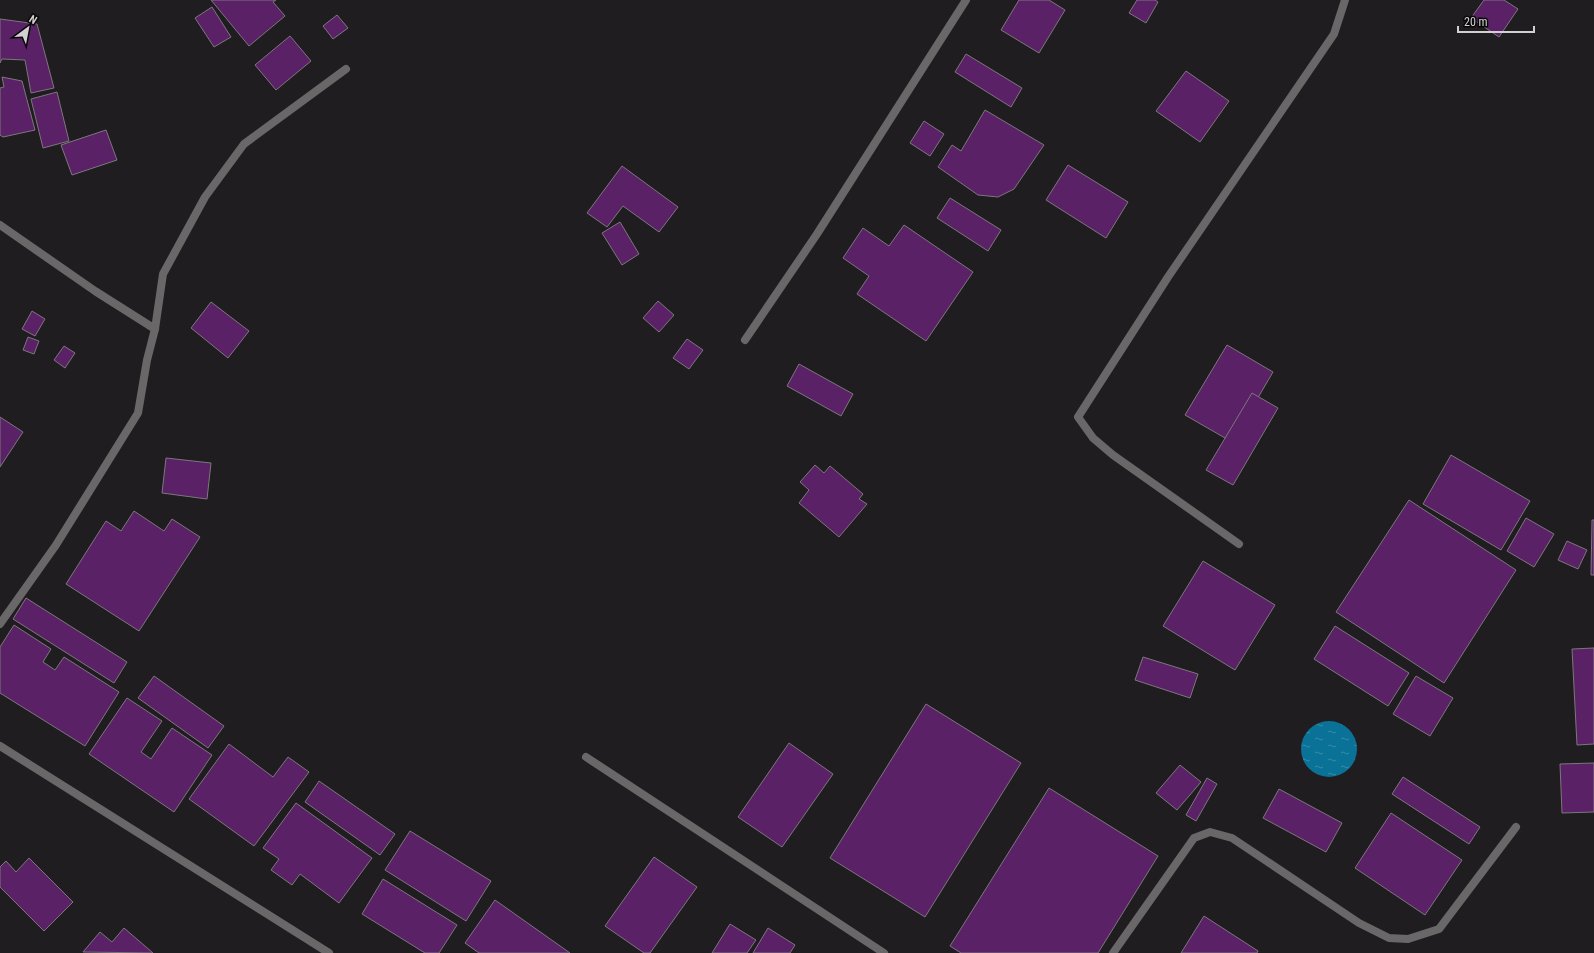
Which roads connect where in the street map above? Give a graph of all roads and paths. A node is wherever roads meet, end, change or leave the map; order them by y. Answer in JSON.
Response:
{"nodes":[{"id":1,"x":966,"y":0,"type":"edge"},
{"id":2,"x":1345,"y":0,"type":"edge"},
{"id":3,"x":346,"y":68,"type":"dead end"},
{"id":4,"x":0,"y":225,"type":"edge"},
{"id":5,"x":155,"y":329,"type":"junction"},
{"id":6,"x":745,"y":340,"type":"dead end"},
{"id":7,"x":1239,"y":544,"type":"dead end"},
{"id":8,"x":0,"y":624,"type":"edge"},
{"id":9,"x":0,"y":746,"type":"edge"},
{"id":10,"x":586,"y":756,"type":"dead end"},
{"id":11,"x":1516,"y":827,"type":"dead end"},
{"id":12,"x":329,"y":953,"type":"edge"},
{"id":13,"x":884,"y":953,"type":"edge"},
{"id":14,"x":1113,"y":953,"type":"edge"}],
"edges":[{"from":1,"to":6,"type":"street"},
{"from":2,"to":7,"type":"street"},
{"from":3,"to":5,"type":"street"},
{"from":4,"to":5,"type":"street"},
{"from":5,"to":8,"type":"street"},
{"from":9,"to":12,"type":"street"},
{"from":10,"to":13,"type":"street"},
{"from":11,"to":14,"type":"street"}]}
